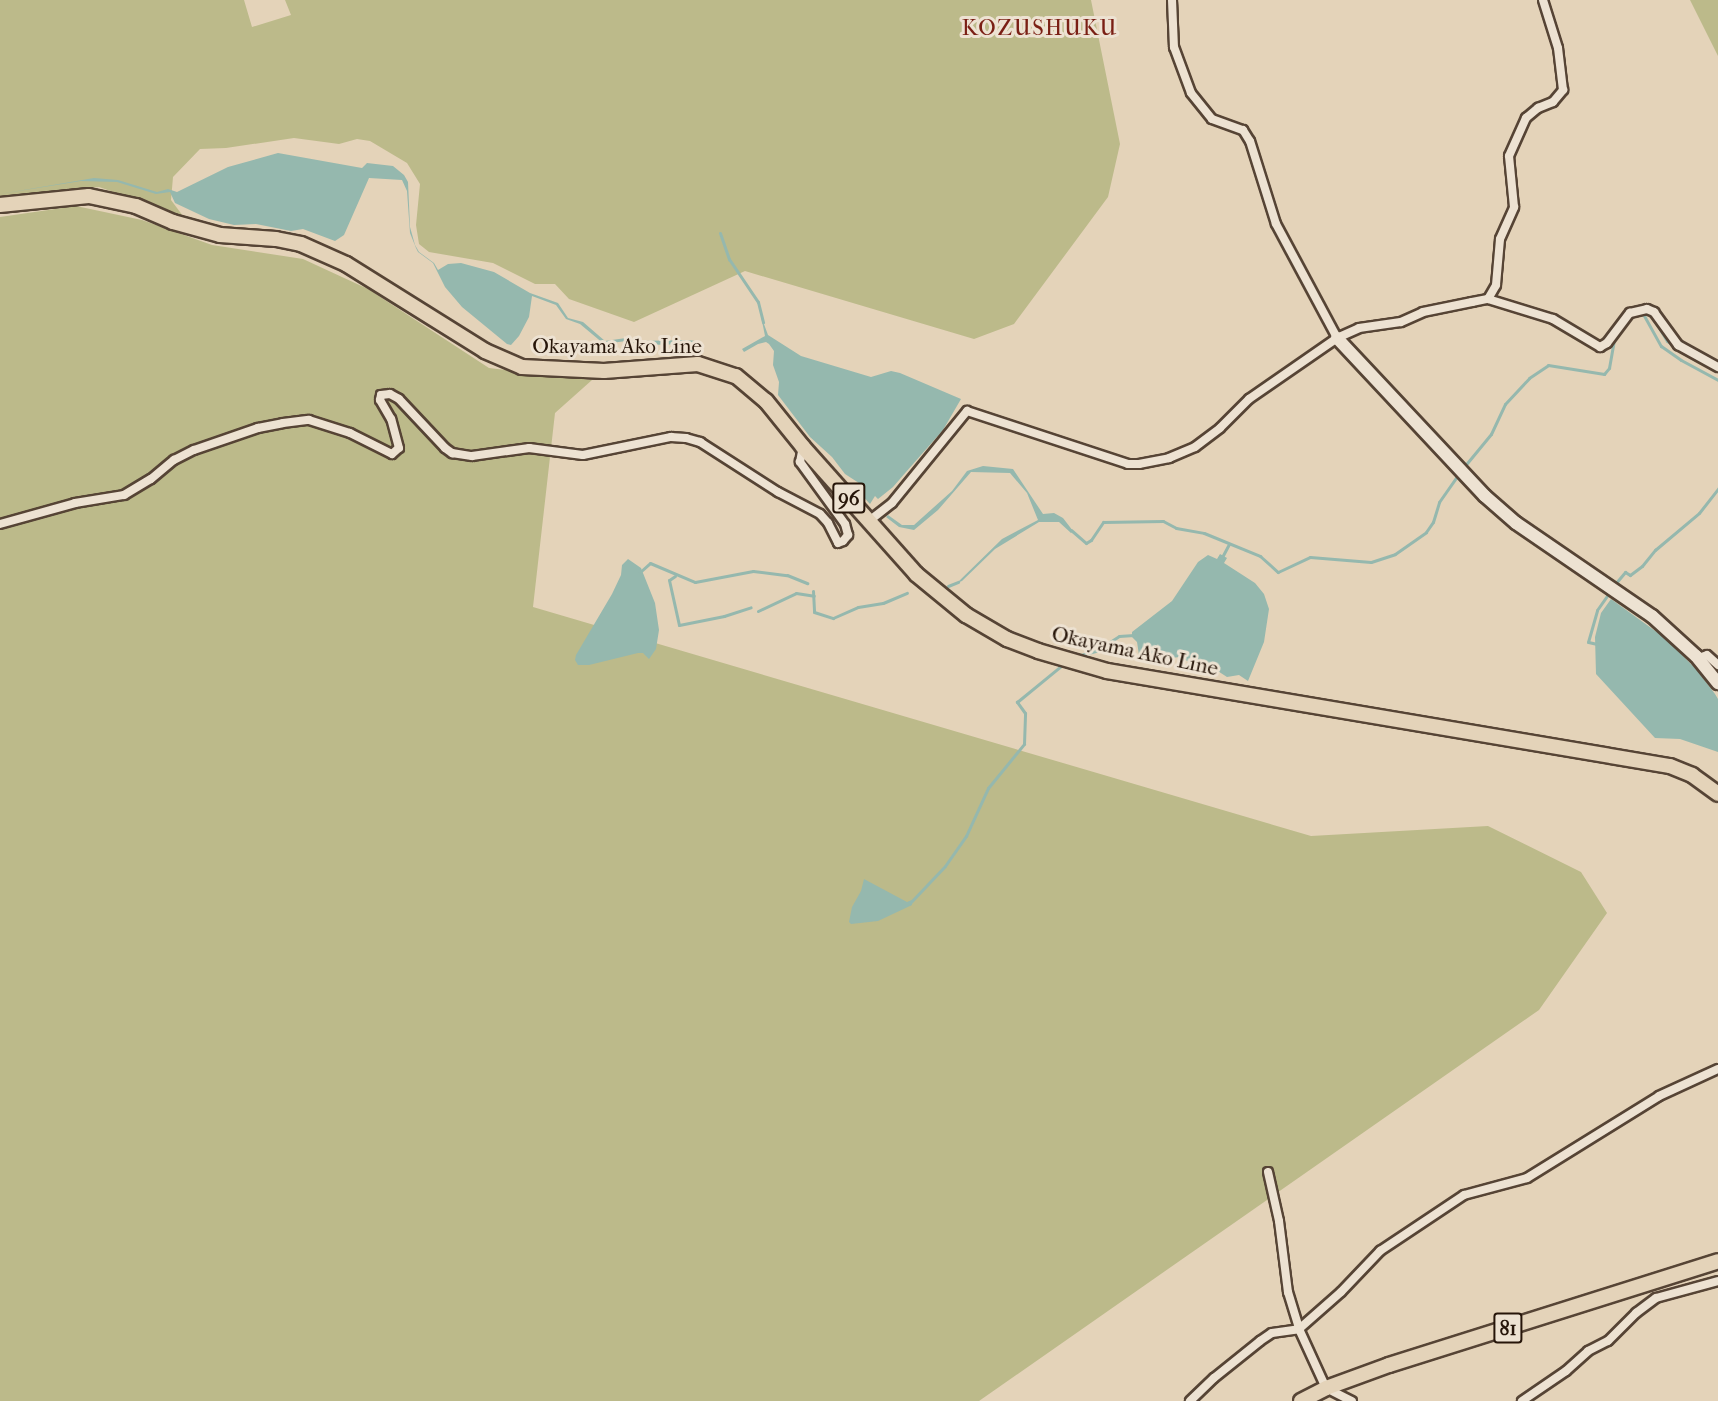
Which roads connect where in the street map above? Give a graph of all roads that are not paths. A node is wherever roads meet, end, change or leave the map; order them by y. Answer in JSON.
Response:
{"nodes":[{"id":1,"x":1172,"y":0,"type":"edge"},
{"id":2,"x":1543,"y":0,"type":"edge"},
{"id":3,"x":0,"y":205,"type":"edge"},
{"id":4,"x":1488,"y":299,"type":"junction"},
{"id":5,"x":1337,"y":338,"type":"junction"},
{"id":6,"x":1718,"y":367,"type":"edge"},
{"id":7,"x":803,"y":447,"type":"junction"},
{"id":8,"x":869,"y":521,"type":"junction"},
{"id":9,"x":0,"y":524,"type":"edge"},
{"id":10,"x":1698,"y":658,"type":"junction"},
{"id":11,"x":1718,"y":665,"type":"edge"},
{"id":12,"x":1718,"y":683,"type":"edge"},
{"id":13,"x":1718,"y":794,"type":"edge"},
{"id":14,"x":1718,"y":1069,"type":"edge"},
{"id":15,"x":1268,"y":1172,"type":"dead end"},
{"id":16,"x":1718,"y":1261,"type":"edge"},
{"id":17,"x":1718,"y":1281,"type":"edge"},
{"id":18,"x":1299,"y":1329,"type":"junction"},
{"id":19,"x":1326,"y":1388,"type":"junction"},
{"id":20,"x":1190,"y":1401,"type":"edge"},
{"id":21,"x":1301,"y":1401,"type":"edge"},
{"id":22,"x":1352,"y":1401,"type":"edge"},
{"id":23,"x":1522,"y":1401,"type":"edge"}],
"edges":[{"from":1,"to":5,"type":"street"},
{"from":2,"to":4,"type":"street"},
{"from":3,"to":7,"type":"main road","name":"Okayama Ako Line","number":"96"},
{"from":4,"to":5,"type":"street"},
{"from":4,"to":6,"type":"street"},
{"from":5,"to":8,"type":"street"},
{"from":5,"to":10,"type":"street"},
{"from":7,"to":8,"type":"main road","name":"Okayama Ako Line","number":"96"},
{"from":7,"to":9,"type":"street"},
{"from":8,"to":13,"type":"main road","name":"Okayama Ako Line","number":"96"},
{"from":10,"to":11,"type":"street"},
{"from":10,"to":12,"type":"street"},
{"from":14,"to":18,"type":"street"},
{"from":15,"to":18,"type":"street"},
{"from":16,"to":19,"type":"main road","number":"81"},
{"from":17,"to":23,"type":"street"},
{"from":18,"to":19,"type":"street"},
{"from":18,"to":20,"type":"street"},
{"from":19,"to":21,"type":"main road","number":"81"},
{"from":19,"to":22,"type":"street"}]}
